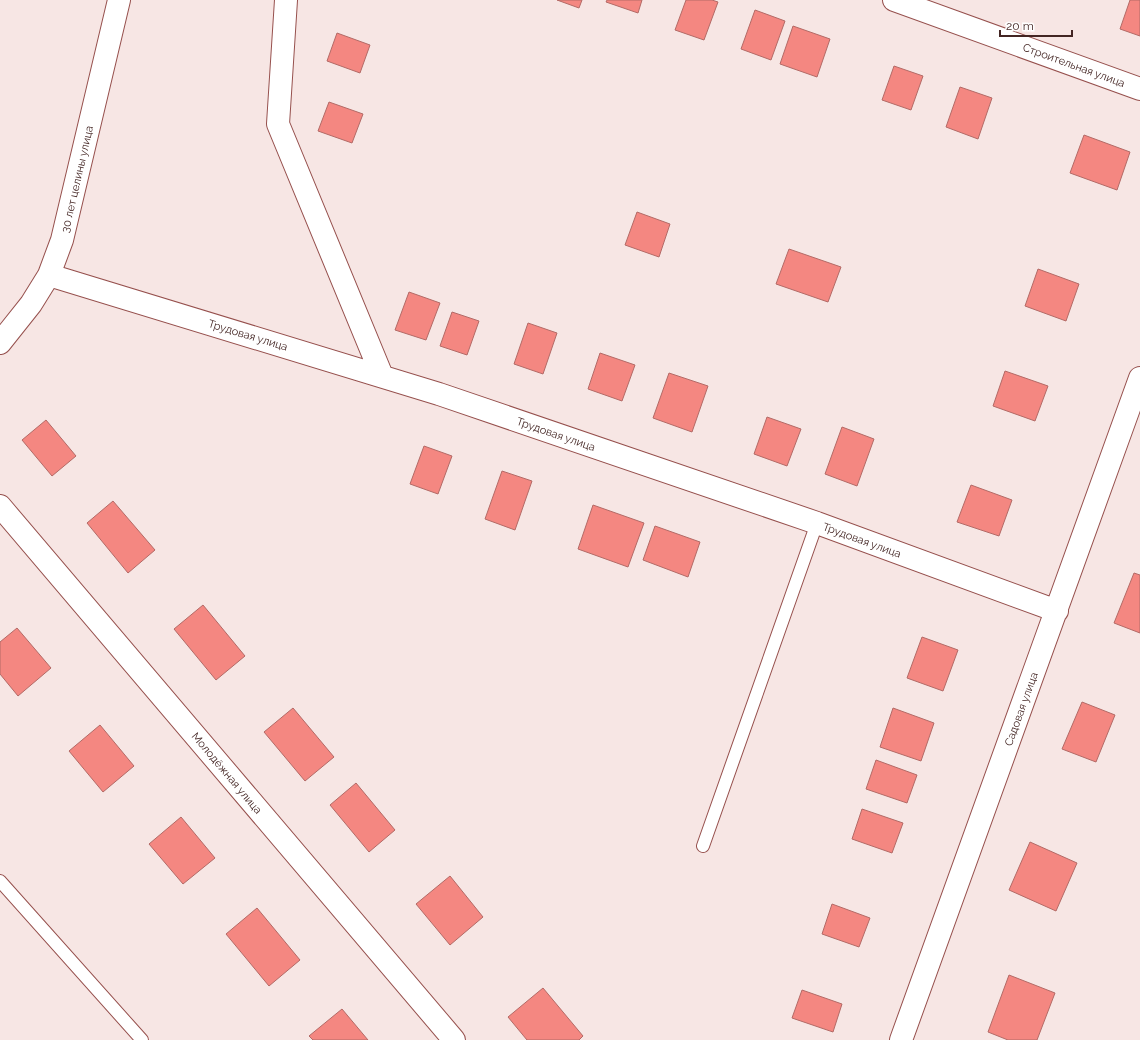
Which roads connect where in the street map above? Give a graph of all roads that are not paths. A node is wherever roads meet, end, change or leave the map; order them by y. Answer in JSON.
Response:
{"nodes":[{"id":1,"x":119,"y":0,"type":"edge"},
{"id":2,"x":286,"y":0,"type":"edge"},
{"id":3,"x":894,"y":0,"type":"edge"},
{"id":4,"x":1140,"y":89,"type":"edge"},
{"id":5,"x":49,"y":275,"type":"junction"},
{"id":6,"x":0,"y":343,"type":"edge"},
{"id":7,"x":382,"y":376,"type":"junction"},
{"id":8,"x":1140,"y":378,"type":"edge"},
{"id":9,"x":0,"y":506,"type":"edge"},
{"id":10,"x":817,"y":523,"type":"junction"},
{"id":11,"x":1057,"y":611,"type":"junction"},
{"id":12,"x":703,"y":846,"type":"dead end"},
{"id":13,"x":0,"y":881,"type":"edge"},
{"id":14,"x":142,"y":1040,"type":"edge"},
{"id":15,"x":454,"y":1040,"type":"edge"},
{"id":16,"x":901,"y":1040,"type":"edge"}],
"edges":[{"from":1,"to":5,"type":"street","name":"30 лет целины улица"},
{"from":2,"to":7,"type":"street"},
{"from":3,"to":4,"type":"street","name":"Строительная улица"},
{"from":5,"to":6,"type":"street","name":"30 лет целины улица"},
{"from":5,"to":7,"type":"street","name":"Трудовая улица"},
{"from":7,"to":10,"type":"street","name":"Трудовая улица"},
{"from":8,"to":11,"type":"street","name":"Садовая улица"},
{"from":9,"to":15,"type":"street","name":"Молодёжная улица"},
{"from":10,"to":11,"type":"street","name":"Трудовая улица"},
{"from":10,"to":12,"type":"lane"},
{"from":11,"to":16,"type":"street","name":"Садовая улица"},
{"from":13,"to":14,"type":"lane"}]}
